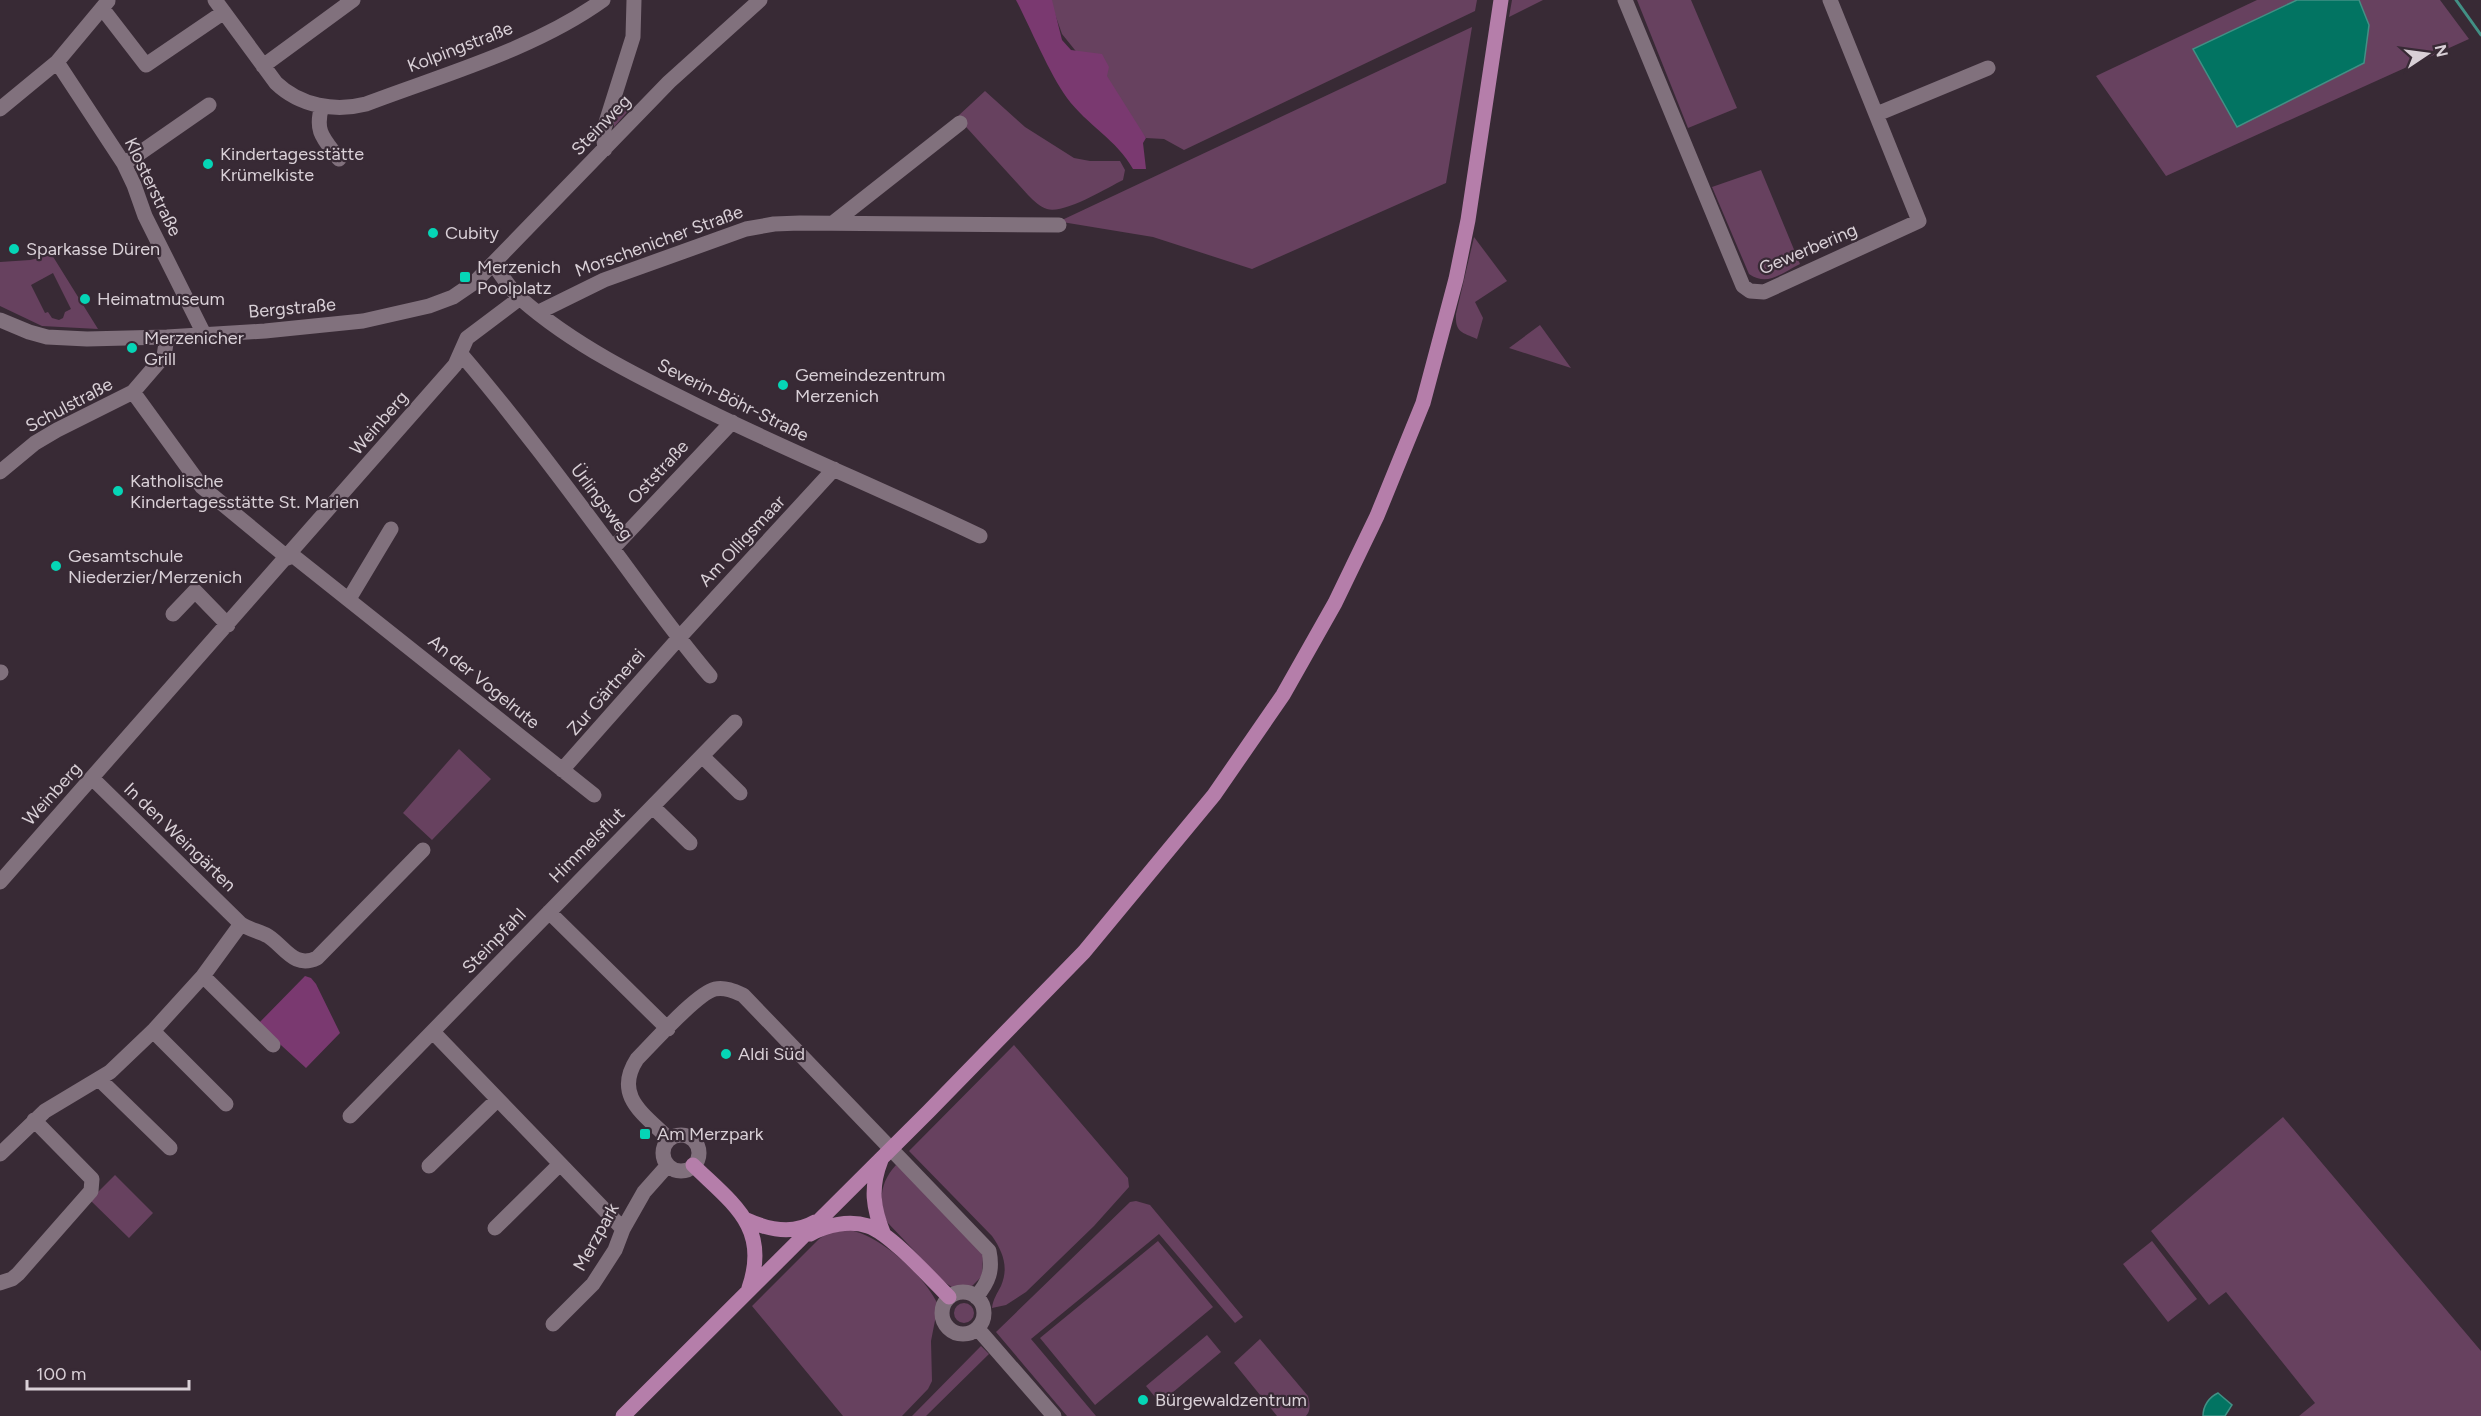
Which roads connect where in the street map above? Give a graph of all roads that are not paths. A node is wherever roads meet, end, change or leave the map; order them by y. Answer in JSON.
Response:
{"nodes":[{"id":1,"x":353,"y":0,"type":"edge"},
{"id":2,"x":603,"y":0,"type":"edge"},
{"id":3,"x":634,"y":0,"type":"edge"},
{"id":4,"x":760,"y":0,"type":"edge"},
{"id":5,"x":1501,"y":0,"type":"edge"},
{"id":6,"x":1625,"y":0,"type":"edge"},
{"id":7,"x":1830,"y":0,"type":"edge"},
{"id":8,"x":106,"y":4,"type":"edge"},
{"id":9,"x":220,"y":6,"type":"edge"},
{"id":10,"x":57,"y":62,"type":"junction"},
{"id":11,"x":263,"y":66,"type":"junction"},
{"id":12,"x":1988,"y":68,"type":"dead end"},
{"id":13,"x":209,"y":105,"type":"dead end"},
{"id":14,"x":322,"y":106,"type":"junction"},
{"id":15,"x":0,"y":109,"type":"edge"},
{"id":16,"x":1877,"y":114,"type":"junction"},
{"id":17,"x":960,"y":123,"type":"dead end"},
{"id":18,"x":605,"y":149,"type":"junction"},
{"id":19,"x":339,"y":159,"type":"dead end"},
{"id":20,"x":124,"y":164,"type":"junction"},
{"id":21,"x":833,"y":223,"type":"junction"},
{"id":22,"x":1059,"y":225,"type":"dead end"},
{"id":23,"x":493,"y":264,"type":"junction"},
{"id":24,"x":475,"y":282,"type":"joint"},
{"id":25,"x":520,"y":298,"type":"junction"},
{"id":26,"x":539,"y":312,"type":"junction"},
{"id":27,"x":0,"y":320,"type":"edge"},
{"id":28,"x":204,"y":334,"type":"junction"},
{"id":29,"x":167,"y":337,"type":"junction"},
{"id":30,"x":461,"y":354,"type":"junction"},
{"id":31,"x":133,"y":392,"type":"junction"},
{"id":32,"x":732,"y":422,"type":"junction"},
{"id":33,"x":834,"y":469,"type":"junction"},
{"id":34,"x":0,"y":472,"type":"edge"},
{"id":35,"x":390,"y":529,"type":"dead end"},
{"id":36,"x":980,"y":536,"type":"dead end"},
{"id":37,"x":613,"y":548,"type":"junction"},
{"id":38,"x":289,"y":556,"type":"junction"},
{"id":39,"x":349,"y":599,"type":"junction"},
{"id":40,"x":173,"y":614,"type":"dead end"},
{"id":41,"x":228,"y":625,"type":"junction"},
{"id":42,"x":678,"y":639,"type":"junction"},
{"id":43,"x":710,"y":676,"type":"dead end"},
{"id":44,"x":735,"y":722,"type":"dead end"},
{"id":45,"x":702,"y":756,"type":"junction"},
{"id":46,"x":562,"y":770,"type":"junction"},
{"id":47,"x":92,"y":778,"type":"junction"},
{"id":48,"x":740,"y":793,"type":"dead end"},
{"id":49,"x":594,"y":795,"type":"dead end"},
{"id":50,"x":654,"y":807,"type":"junction"},
{"id":51,"x":690,"y":843,"type":"dead end"},
{"id":52,"x":423,"y":850,"type":"dead end"},
{"id":53,"x":0,"y":882,"type":"edge"},
{"id":54,"x":549,"y":912,"type":"junction"},
{"id":55,"x":241,"y":924,"type":"junction"},
{"id":56,"x":203,"y":976,"type":"junction"},
{"id":57,"x":668,"y":1029,"type":"junction"},
{"id":58,"x":153,"y":1031,"type":"junction"},
{"id":59,"x":433,"y":1032,"type":"junction"},
{"id":60,"x":273,"y":1045,"type":"dead end"},
{"id":61,"x":100,"y":1080,"type":"junction"},
{"id":62,"x":497,"y":1100,"type":"junction"},
{"id":63,"x":226,"y":1104,"type":"dead end"},
{"id":64,"x":350,"y":1116,"type":"dead end"},
{"id":65,"x":34,"y":1120,"type":"junction"},
{"id":66,"x":669,"y":1139,"type":"junction"},
{"id":67,"x":170,"y":1148,"type":"dead end"},
{"id":68,"x":0,"y":1154,"type":"edge"},
{"id":69,"x":882,"y":1157,"type":"junction"},
{"id":70,"x":693,"y":1165,"type":"junction"},
{"id":71,"x":429,"y":1166,"type":"dead end"},
{"id":72,"x":559,"y":1166,"type":"junction"},
{"id":73,"x":668,"y":1166,"type":"junction"},
{"id":74,"x":823,"y":1217,"type":"junction"},
{"id":75,"x":747,"y":1220,"type":"junction"},
{"id":76,"x":495,"y":1228,"type":"dead end"},
{"id":77,"x":623,"y":1229,"type":"junction"},
{"id":78,"x":884,"y":1235,"type":"junction"},
{"id":79,"x":802,"y":1239,"type":"junction"},
{"id":80,"x":0,"y":1283,"type":"edge"},
{"id":81,"x":748,"y":1291,"type":"junction"},
{"id":82,"x":949,"y":1297,"type":"junction"},
{"id":83,"x":976,"y":1297,"type":"junction"},
{"id":84,"x":553,"y":1324,"type":"dead end"},
{"id":85,"x":978,"y":1329,"type":"junction"},
{"id":86,"x":622,"y":1416,"type":"edge"},
{"id":87,"x":1054,"y":1416,"type":"edge"}],
"edges":[{"from":1,"to":11,"type":"street"},
{"from":2,"to":14,"type":"street","name":"Kolpingstraße"},
{"from":3,"to":18,"type":"street"},
{"from":4,"to":18,"type":"street","name":"Steinweg"},
{"from":5,"to":69,"type":"main road"},
{"from":6,"to":16,"type":"street","name":"Gewerbering"},
{"from":7,"to":16,"type":"street","name":"Gewerbering"},
{"from":8,"to":9,"type":"street"},
{"from":8,"to":10,"type":"street"},
{"from":9,"to":11,"type":"street","name":"Kolpingstraße"},
{"from":10,"to":15,"type":"street"},
{"from":10,"to":20,"type":"street","name":"Klosterstraße"},
{"from":11,"to":14,"type":"street","name":"Kolpingstraße"},
{"from":12,"to":16,"type":"street"},
{"from":13,"to":20,"type":"street"},
{"from":14,"to":19,"type":"street"},
{"from":17,"to":21,"type":"street"},
{"from":18,"to":23,"type":"street","name":"Steinweg"},
{"from":20,"to":28,"type":"street","name":"Klosterstraße"},
{"from":21,"to":22,"type":"street","name":"Morschenicher Straße"},
{"from":21,"to":26,"type":"street","name":"Morschenicher Straße"},
{"from":23,"to":24,"type":"street","name":"Steinweg"},
{"from":23,"to":25,"type":"street","name":"Severin-Böhr-Straße"},
{"from":24,"to":28,"type":"street","name":"Bergstraße"},
{"from":25,"to":26,"type":"street","name":"Severin-Böhr-Straße"},
{"from":25,"to":30,"type":"street","name":"Weinberg"},
{"from":26,"to":32,"type":"street","name":"Severin-Böhr-Straße"},
{"from":27,"to":29,"type":"street","name":"Bergstraße"},
{"from":28,"to":29,"type":"street","name":"Bergstraße"},
{"from":29,"to":31,"type":"street","name":"Schulstraße"},
{"from":30,"to":37,"type":"street","name":"Ürlingsweg"},
{"from":30,"to":38,"type":"street","name":"Weinberg"},
{"from":31,"to":34,"type":"street","name":"Schulstraße"},
{"from":31,"to":38,"type":"street","name":"An der Vogelrute"},
{"from":32,"to":33,"type":"street","name":"Severin-Böhr-Straße"},
{"from":32,"to":37,"type":"street","name":"Oststraße"},
{"from":33,"to":36,"type":"street","name":"Severin-Böhr-Straße"},
{"from":33,"to":42,"type":"street","name":"Am Olligsmaar"},
{"from":35,"to":39,"type":"street"},
{"from":37,"to":42,"type":"street","name":"Ürlingsweg"},
{"from":38,"to":39,"type":"street","name":"An der Vogelrute"},
{"from":38,"to":41,"type":"street","name":"Weinberg"},
{"from":39,"to":46,"type":"street","name":"An der Vogelrute"},
{"from":40,"to":41,"type":"street"},
{"from":41,"to":47,"type":"street","name":"Weinberg"},
{"from":42,"to":43,"type":"street","name":"Ürlingsweg"},
{"from":42,"to":46,"type":"street","name":"Zur Gärtnerei"},
{"from":44,"to":45,"type":"street","name":"Himmelsflut"},
{"from":45,"to":48,"type":"street"},
{"from":45,"to":50,"type":"street","name":"Himmelsflut"},
{"from":46,"to":49,"type":"street","name":"An der Vogelrute"},
{"from":47,"to":53,"type":"street","name":"Weinberg"},
{"from":47,"to":55,"type":"street","name":"In den Weingärten"},
{"from":50,"to":51,"type":"street","name":"Himmelsflut"},
{"from":50,"to":54,"type":"street","name":"Himmelsflut"},
{"from":52,"to":55,"type":"street","name":"In den Weingärten"},
{"from":54,"to":57,"type":"street","name":"Steinpfahl"},
{"from":54,"to":59,"type":"street","name":"Steinpfahl"},
{"from":55,"to":56,"type":"street"},
{"from":56,"to":58,"type":"street"},
{"from":56,"to":60,"type":"street"},
{"from":57,"to":66,"type":"street"},
{"from":57,"to":83,"type":"street"},
{"from":58,"to":61,"type":"street"},
{"from":58,"to":63,"type":"street"},
{"from":59,"to":62,"type":"street"},
{"from":59,"to":64,"type":"street","name":"Steinpfahl"},
{"from":61,"to":65,"type":"street"},
{"from":61,"to":67,"type":"street"},
{"from":62,"to":71,"type":"street"},
{"from":62,"to":72,"type":"street"},
{"from":65,"to":68,"type":"street"},
{"from":65,"to":80,"type":"street"},
{"from":66,"to":70,"type":"street"},
{"from":66,"to":73,"type":"street"},
{"from":69,"to":74,"type":"main road"},
{"from":69,"to":78,"type":"main road"},
{"from":70,"to":73,"type":"street"},
{"from":70,"to":75,"type":"main road"},
{"from":72,"to":76,"type":"street"},
{"from":72,"to":77,"type":"street"},
{"from":73,"to":77,"type":"street","name":"Merzpark"},
{"from":74,"to":75,"type":"main road"},
{"from":74,"to":79,"type":"main road"},
{"from":75,"to":81,"type":"main road"},
{"from":77,"to":84,"type":"street","name":"Merzpark"},
{"from":78,"to":79,"type":"main road"},
{"from":78,"to":82,"type":"main road"},
{"from":79,"to":81,"type":"main road"},
{"from":81,"to":86,"type":"main road"},
{"from":82,"to":83,"type":"street"},
{"from":82,"to":85,"type":"street"},
{"from":83,"to":85,"type":"street"},
{"from":85,"to":87,"type":"street"}]}
